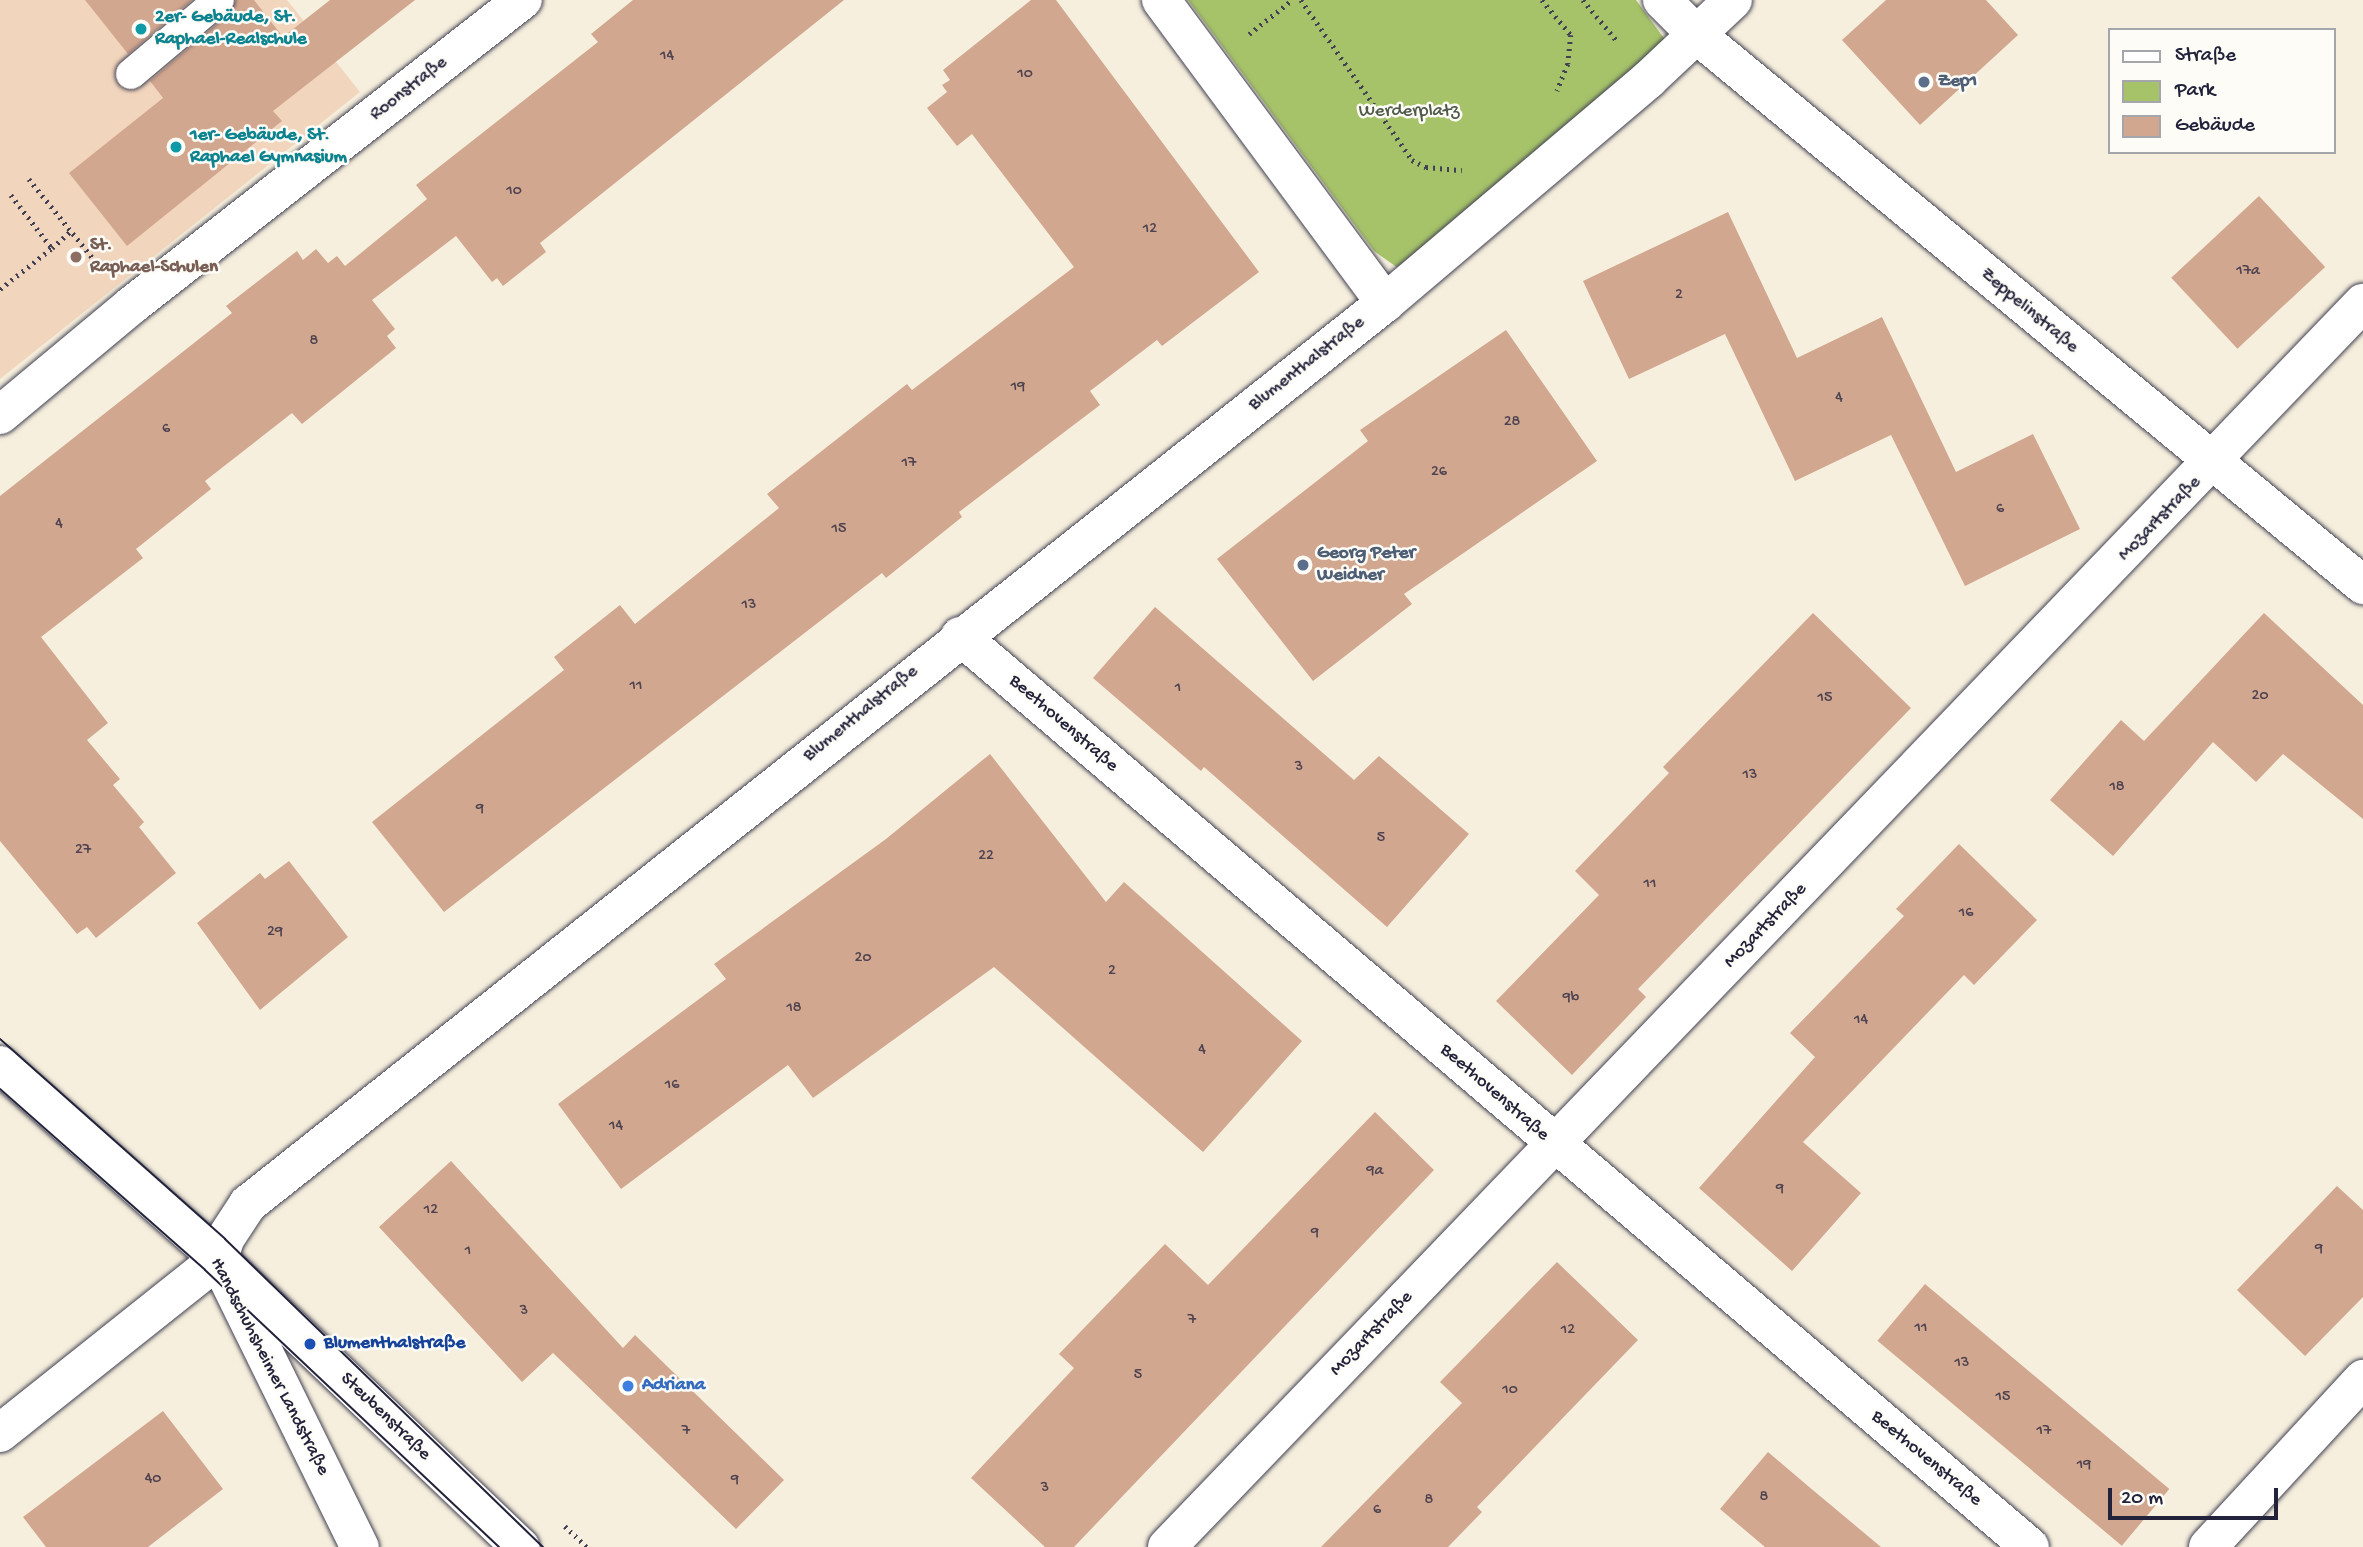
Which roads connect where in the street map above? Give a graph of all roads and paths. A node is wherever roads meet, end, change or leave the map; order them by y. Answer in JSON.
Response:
{"nodes":[{"id":1,"x":219,"y":0,"type":"edge"},
{"id":2,"x":523,"y":0,"type":"edge"},
{"id":3,"x":1161,"y":0,"type":"edge"},
{"id":4,"x":1301,"y":0,"type":"edge"},
{"id":5,"x":1542,"y":0,"type":"edge"},
{"id":6,"x":1662,"y":0,"type":"edge"},
{"id":7,"x":1732,"y":0,"type":"edge"},
{"id":8,"x":1697,"y":35,"type":"junction"},
{"id":9,"x":131,"y":74,"type":"dead end"},
{"id":10,"x":1555,"y":95,"type":"dead end"},
{"id":11,"x":1470,"y":164,"type":"dead end"},
{"id":12,"x":29,"y":179,"type":"dead end"},
{"id":13,"x":11,"y":195,"type":"dead end"},
{"id":14,"x":71,"y":231,"type":"junction"},
{"id":15,"x":51,"y":248,"type":"junction"},
{"id":16,"x":0,"y":289,"type":"edge"},
{"id":17,"x":1384,"y":303,"type":"junction"},
{"id":18,"x":2363,"y":303,"type":"edge"},
{"id":19,"x":132,"y":305,"type":"junction"},
{"id":20,"x":0,"y":415,"type":"edge"},
{"id":21,"x":2213,"y":465,"type":"junction"},
{"id":22,"x":2363,"y":585,"type":"edge"},
{"id":23,"x":960,"y":636,"type":"junction"},
{"id":24,"x":0,"y":1065,"type":"edge"},
{"id":25,"x":1555,"y":1145,"type":"junction"},
{"id":26,"x":219,"y":1259,"type":"junction"},
{"id":27,"x":2363,"y":1379,"type":"edge"},
{"id":28,"x":0,"y":1433,"type":"edge"},
{"id":29,"x":359,"y":1547,"type":"edge"},
{"id":30,"x":520,"y":1547,"type":"edge"},
{"id":31,"x":1167,"y":1547,"type":"edge"},
{"id":32,"x":2030,"y":1547,"type":"edge"},
{"id":33,"x":2208,"y":1547,"type":"edge"}],
"edges":[{"from":1,"to":9,"type":"lane"},
{"from":2,"to":19,"type":"street","name":"Roonstraße"},
{"from":3,"to":17,"type":"street"},
{"from":4,"to":11,"type":"path"},
{"from":5,"to":10,"type":"path"},
{"from":6,"to":8,"type":"street"},
{"from":7,"to":8,"type":"street","name":"Blumenthalstraße"},
{"from":8,"to":17,"type":"street","name":"Blumenthalstraße"},
{"from":8,"to":21,"type":"street","name":"Zeppelinstraße"},
{"from":12,"to":14,"type":"path"},
{"from":13,"to":15,"type":"path"},
{"from":14,"to":15,"type":"path"},
{"from":14,"to":19,"type":"path"},
{"from":15,"to":16,"type":"path"},
{"from":17,"to":23,"type":"street","name":"Blumenthalstraße"},
{"from":18,"to":21,"type":"street","name":"Mozartstraße"},
{"from":19,"to":20,"type":"street","name":"Roonstraße"},
{"from":21,"to":22,"type":"street","name":"Zeppelinstraße"},
{"from":21,"to":25,"type":"street","name":"Mozartstraße"},
{"from":23,"to":25,"type":"street","name":"Beethovenstraße"},
{"from":23,"to":26,"type":"street","name":"Blumenthalstraße"},
{"from":24,"to":26,"type":"street","name":"Handschuhsheimer Landstraße"},
{"from":25,"to":31,"type":"street","name":"Mozartstraße"},
{"from":25,"to":32,"type":"street","name":"Beethovenstraße"},
{"from":26,"to":28,"type":"street","name":"Blumenthalstraße"},
{"from":26,"to":29,"type":"street","name":"Handschuhsheimer Landstraße"},
{"from":26,"to":30,"type":"street","name":"Steubenstraße"},
{"from":27,"to":33,"type":"street"}]}
